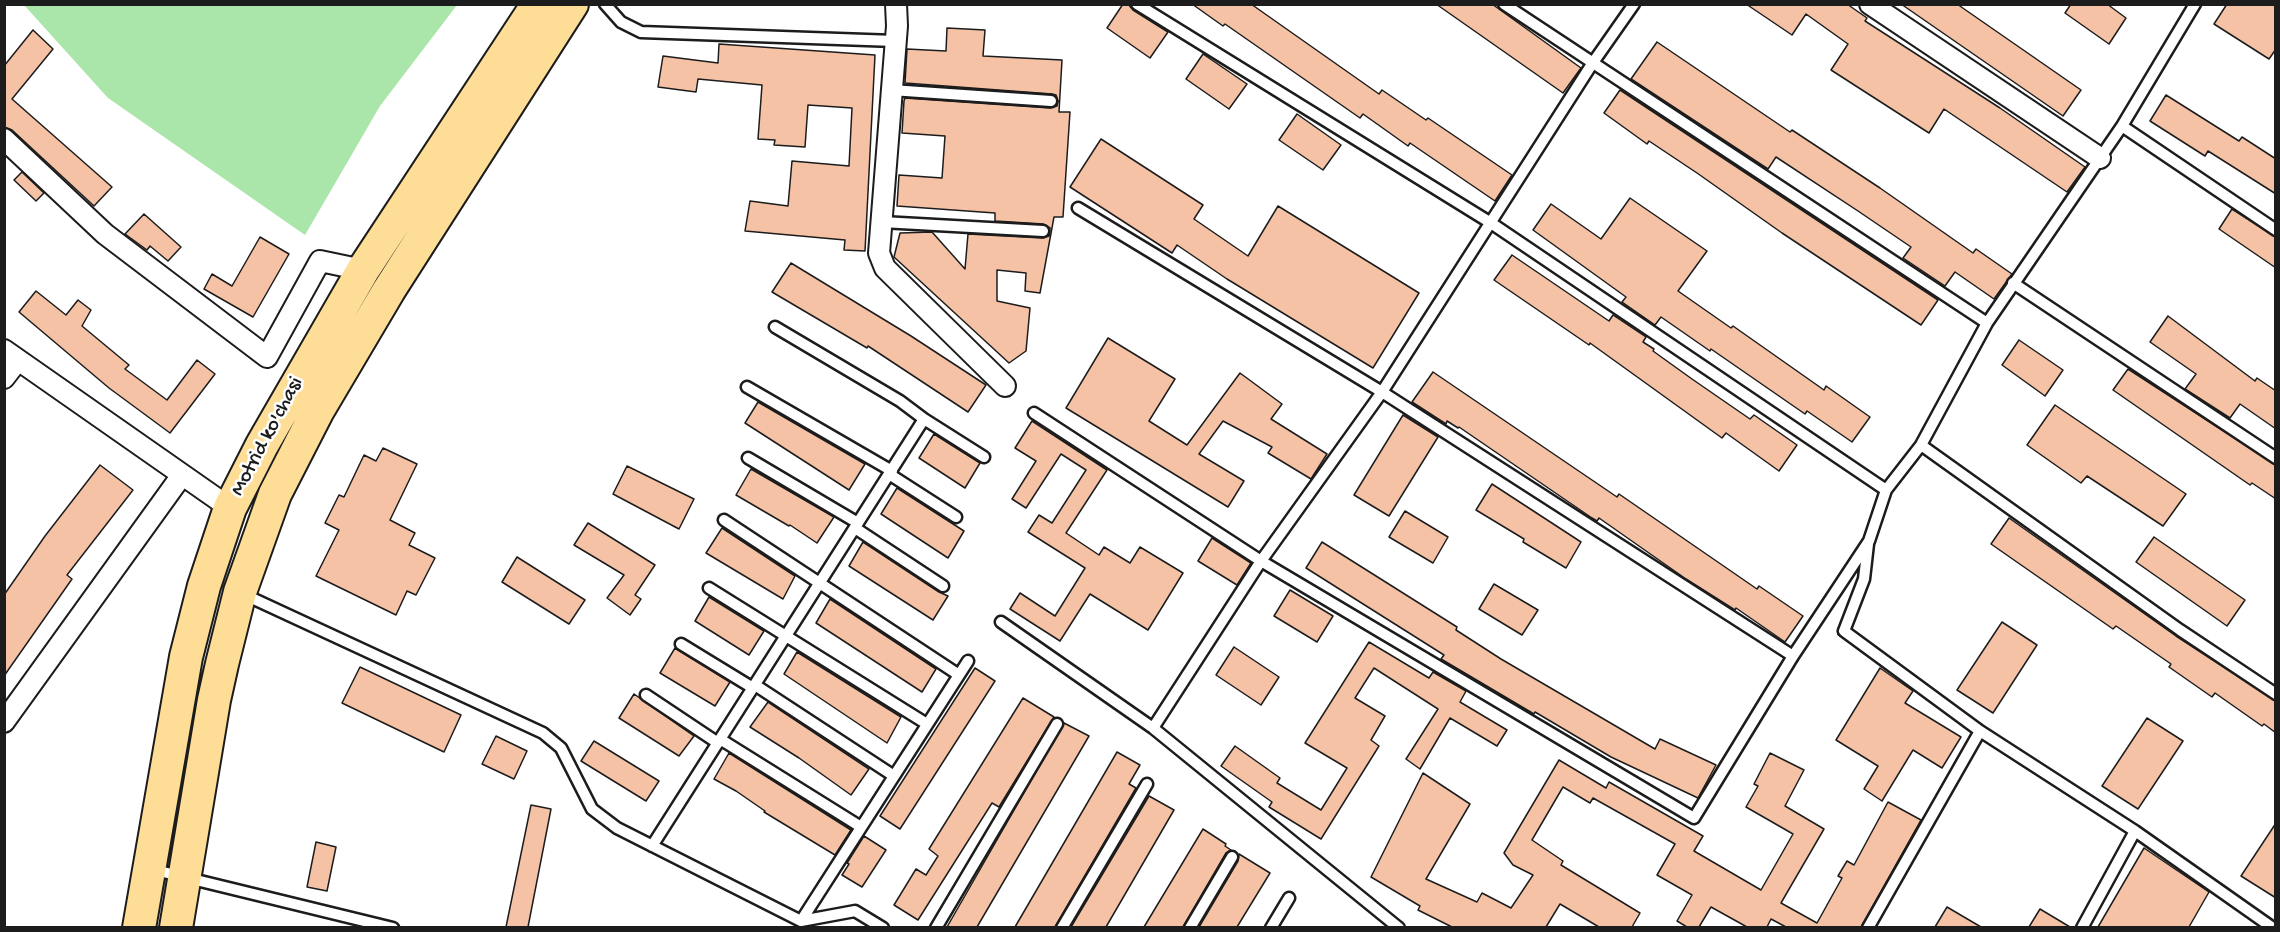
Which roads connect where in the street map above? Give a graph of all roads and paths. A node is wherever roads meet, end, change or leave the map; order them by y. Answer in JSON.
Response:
{"nodes":[{"id":1,"x":538,"y":4,"type":"edge"},
{"id":2,"x":572,"y":4,"type":"edge"},
{"id":3,"x":605,"y":4,"type":"edge"},
{"id":4,"x":896,"y":4,"type":"edge"},
{"id":5,"x":1137,"y":4,"type":"edge"},
{"id":6,"x":1504,"y":4,"type":"edge"},
{"id":7,"x":1634,"y":4,"type":"edge"},
{"id":8,"x":1870,"y":4,"type":"edge"},
{"id":9,"x":2195,"y":4,"type":"edge"},
{"id":10,"x":895,"y":41,"type":"junction"},
{"id":11,"x":1592,"y":64,"type":"junction"},
{"id":12,"x":891,"y":90,"type":"junction"},
{"id":13,"x":1051,"y":101,"type":"dead end"},
{"id":14,"x":2122,"y":126,"type":"junction"},
{"id":15,"x":4,"y":139,"type":"edge"},
{"id":16,"x":2100,"y":158,"type":"junction"},
{"id":17,"x":1078,"y":208,"type":"dead end"},
{"id":18,"x":882,"y":222,"type":"junction"},
{"id":19,"x":1491,"y":223,"type":"junction"},
{"id":20,"x":2276,"y":230,"type":"edge"},
{"id":21,"x":1043,"y":231,"type":"dead end"},
{"id":22,"x":363,"y":270,"type":"junction"},
{"id":23,"x":2013,"y":284,"type":"junction"},
{"id":24,"x":1987,"y":323,"type":"junction"},
{"id":25,"x":775,"y":327,"type":"dead end"},
{"id":26,"x":11,"y":355,"type":"edge"},
{"id":27,"x":4,"y":378,"type":"edge"},
{"id":28,"x":1005,"y":386,"type":"dead end"},
{"id":29,"x":747,"y":387,"type":"dead end"},
{"id":30,"x":1382,"y":392,"type":"junction"},
{"id":31,"x":1034,"y":413,"type":"dead end"},
{"id":32,"x":924,"y":419,"type":"junction"},
{"id":33,"x":1921,"y":445,"type":"junction"},
{"id":34,"x":984,"y":456,"type":"dead end"},
{"id":35,"x":748,"y":458,"type":"dead end"},
{"id":36,"x":2276,"y":458,"type":"edge"},
{"id":37,"x":891,"y":472,"type":"junction"},
{"id":38,"x":182,"y":475,"type":"junction"},
{"id":39,"x":1886,"y":490,"type":"junction"},
{"id":40,"x":230,"y":508,"type":"junction"},
{"id":41,"x":956,"y":517,"type":"dead end"},
{"id":42,"x":724,"y":520,"type":"dead end"},
{"id":43,"x":856,"y":526,"type":"junction"},
{"id":44,"x":1869,"y":541,"type":"junction"},
{"id":45,"x":1261,"y":561,"type":"junction"},
{"id":46,"x":820,"y":582,"type":"junction"},
{"id":47,"x":943,"y":586,"type":"dead end"},
{"id":48,"x":710,"y":588,"type":"dead end"},
{"id":49,"x":240,"y":592,"type":"junction"},
{"id":50,"x":1001,"y":622,"type":"dead end"},
{"id":51,"x":787,"y":635,"type":"junction"},
{"id":52,"x":681,"y":644,"type":"dead end"},
{"id":53,"x":1792,"y":656,"type":"junction"},
{"id":54,"x":968,"y":661,"type":"dead end"},
{"id":55,"x":959,"y":675,"type":"junction"},
{"id":56,"x":754,"y":686,"type":"junction"},
{"id":57,"x":2276,"y":694,"type":"edge"},
{"id":58,"x":646,"y":695,"type":"dead end"},
{"id":59,"x":4,"y":722,"type":"edge"},
{"id":60,"x":927,"y":724,"type":"junction"},
{"id":61,"x":1057,"y":724,"type":"dead end"},
{"id":62,"x":1153,"y":728,"type":"junction"},
{"id":63,"x":1980,"y":731,"type":"junction"},
{"id":64,"x":719,"y":741,"type":"junction"},
{"id":65,"x":894,"y":776,"type":"junction"},
{"id":66,"x":1147,"y":784,"type":"dead end"},
{"id":67,"x":861,"y":827,"type":"junction"},
{"id":68,"x":2135,"y":831,"type":"junction"},
{"id":69,"x":652,"y":846,"type":"junction"},
{"id":70,"x":1232,"y":858,"type":"dead end"},
{"id":71,"x":149,"y":869,"type":"junction"},
{"id":72,"x":184,"y":878,"type":"junction"},
{"id":73,"x":1289,"y":898,"type":"dead end"},
{"id":74,"x":801,"y":921,"type":"junction"},
{"id":75,"x":139,"y":927,"type":"edge"},
{"id":76,"x":176,"y":927,"type":"edge"},
{"id":77,"x":393,"y":927,"type":"edge"},
{"id":78,"x":883,"y":927,"type":"edge"},
{"id":79,"x":936,"y":927,"type":"edge"},
{"id":80,"x":1062,"y":927,"type":"edge"},
{"id":81,"x":1190,"y":927,"type":"edge"},
{"id":82,"x":1271,"y":927,"type":"edge"},
{"id":83,"x":1399,"y":927,"type":"edge"},
{"id":84,"x":1868,"y":927,"type":"edge"},
{"id":85,"x":2082,"y":927,"type":"edge"},
{"id":86,"x":2273,"y":927,"type":"edge"}],
"edges":[{"from":1,"to":22,"type":"main road","name":"Motrid ko'chasi"},
{"from":2,"to":49,"type":"main road","name":"Motrid ko'chasi"},
{"from":3,"to":10,"type":"lane"},
{"from":4,"to":10,"type":"street"},
{"from":5,"to":19,"type":"lane"},
{"from":6,"to":11,"type":"lane"},
{"from":7,"to":11,"type":"lane"},
{"from":8,"to":16,"type":"street"},
{"from":9,"to":14,"type":"lane"},
{"from":10,"to":12,"type":"street"},
{"from":11,"to":19,"type":"lane"},
{"from":11,"to":24,"type":"lane"},
{"from":12,"to":13,"type":"lane"},
{"from":12,"to":18,"type":"street"},
{"from":14,"to":16,"type":"lane"},
{"from":14,"to":20,"type":"lane"},
{"from":15,"to":22,"type":"street"},
{"from":16,"to":23,"type":"lane"},
{"from":17,"to":30,"type":"lane"},
{"from":18,"to":21,"type":"lane"},
{"from":18,"to":28,"type":"street"},
{"from":19,"to":30,"type":"lane"},
{"from":19,"to":39,"type":"lane"},
{"from":22,"to":40,"type":"main road","name":"Motrid ko'chasi"},
{"from":23,"to":24,"type":"lane"},
{"from":23,"to":36,"type":"lane"},
{"from":24,"to":33,"type":"lane"},
{"from":25,"to":32,"type":"lane"},
{"from":26,"to":27,"type":"street"},
{"from":26,"to":38,"type":"street"},
{"from":29,"to":37,"type":"lane"},
{"from":30,"to":45,"type":"lane"},
{"from":30,"to":53,"type":"lane"},
{"from":31,"to":45,"type":"lane"},
{"from":32,"to":34,"type":"lane"},
{"from":32,"to":37,"type":"lane"},
{"from":33,"to":39,"type":"lane"},
{"from":33,"to":57,"type":"lane"},
{"from":35,"to":43,"type":"lane"},
{"from":37,"to":41,"type":"lane"},
{"from":37,"to":43,"type":"lane"},
{"from":38,"to":40,"type":"street"},
{"from":38,"to":59,"type":"street"},
{"from":39,"to":44,"type":"lane"},
{"from":40,"to":71,"type":"main road","name":"Motrid ko'chasi"},
{"from":42,"to":46,"type":"lane"},
{"from":43,"to":46,"type":"lane"},
{"from":43,"to":47,"type":"lane"},
{"from":44,"to":53,"type":"lane"},
{"from":44,"to":63,"type":"lane"},
{"from":45,"to":53,"type":"lane"},
{"from":45,"to":62,"type":"lane"},
{"from":46,"to":51,"type":"lane"},
{"from":46,"to":55,"type":"lane"},
{"from":48,"to":51,"type":"lane"},
{"from":49,"to":69,"type":"lane"},
{"from":49,"to":72,"type":"main road","name":"Motrid ko'chasi"},
{"from":50,"to":62,"type":"lane"},
{"from":51,"to":56,"type":"lane"},
{"from":51,"to":60,"type":"lane"},
{"from":52,"to":56,"type":"lane"},
{"from":54,"to":55,"type":"lane"},
{"from":55,"to":60,"type":"lane"},
{"from":56,"to":64,"type":"lane"},
{"from":56,"to":65,"type":"lane"},
{"from":58,"to":64,"type":"lane"},
{"from":60,"to":65,"type":"lane"},
{"from":61,"to":79,"type":"lane"},
{"from":62,"to":83,"type":"lane"},
{"from":63,"to":68,"type":"lane"},
{"from":63,"to":84,"type":"lane"},
{"from":64,"to":67,"type":"lane"},
{"from":64,"to":69,"type":"lane"},
{"from":65,"to":67,"type":"lane"},
{"from":66,"to":80,"type":"lane"},
{"from":67,"to":74,"type":"lane"},
{"from":68,"to":85,"type":"lane"},
{"from":68,"to":86,"type":"lane"},
{"from":69,"to":74,"type":"lane"},
{"from":70,"to":81,"type":"lane"},
{"from":71,"to":72,"type":"lane"},
{"from":71,"to":75,"type":"main road","name":"Motrid ko'chasi"},
{"from":72,"to":76,"type":"main road","name":"Motrid ko'chasi"},
{"from":72,"to":77,"type":"lane"},
{"from":73,"to":82,"type":"lane"},
{"from":74,"to":78,"type":"lane"}]}
